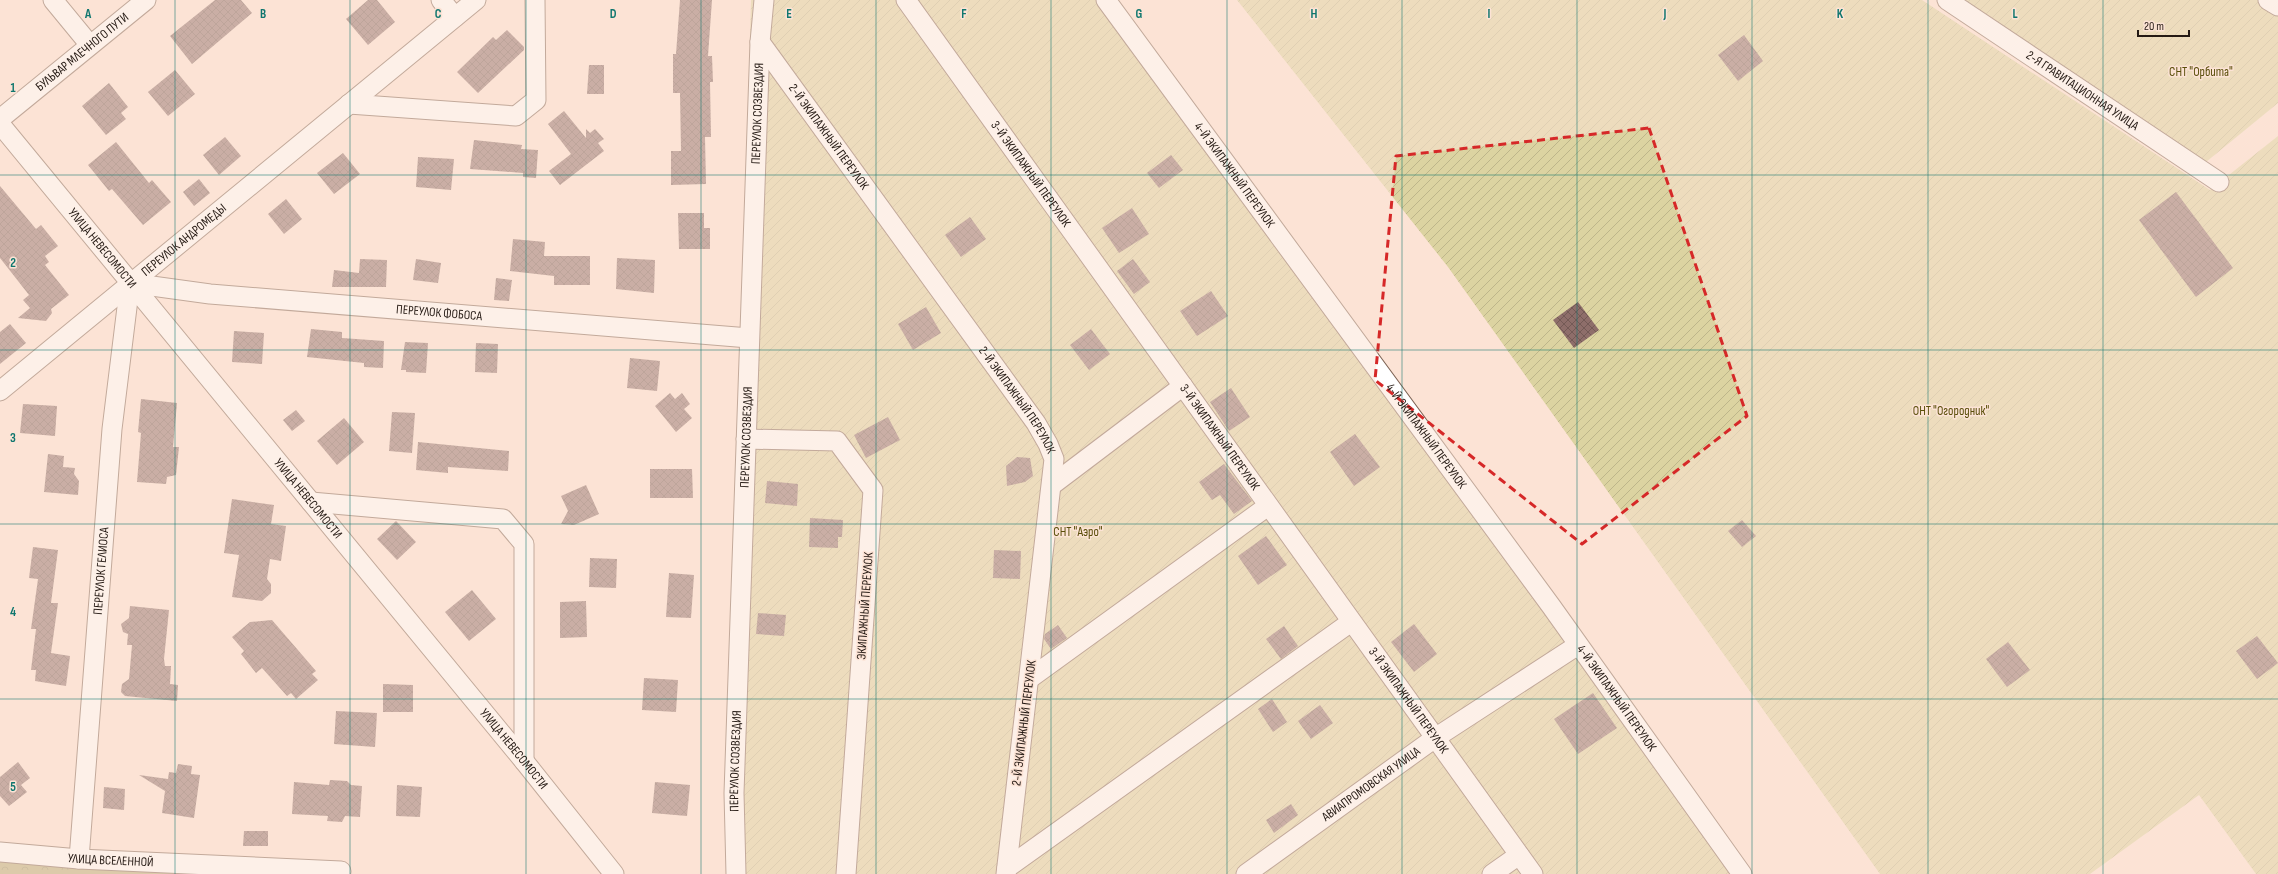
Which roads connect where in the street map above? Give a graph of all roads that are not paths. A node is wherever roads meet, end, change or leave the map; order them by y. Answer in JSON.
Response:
{"nodes":[{"id":1,"x":53,"y":0,"type":"edge"},
{"id":2,"x":146,"y":0,"type":"edge"},
{"id":3,"x":440,"y":0,"type":"edge"},
{"id":4,"x":476,"y":0,"type":"edge"},
{"id":5,"x":535,"y":0,"type":"edge"},
{"id":6,"x":764,"y":0,"type":"edge"},
{"id":7,"x":906,"y":0,"type":"edge"},
{"id":8,"x":1106,"y":0,"type":"edge"},
{"id":9,"x":1946,"y":0,"type":"edge"},
{"id":10,"x":2268,"y":0,"type":"edge"},
{"id":11,"x":2278,"y":6,"type":"edge"},
{"id":12,"x":455,"y":17,"type":"junction"},
{"id":13,"x":760,"y":42,"type":"junction"},
{"id":14,"x":90,"y":45,"type":"junction"},
{"id":15,"x":349,"y":104,"type":"junction"},
{"id":16,"x":0,"y":119,"type":"edge"},
{"id":17,"x":0,"y":124,"type":"edge"},
{"id":18,"x":2219,"y":182,"type":"dead end"},
{"id":19,"x":130,"y":283,"type":"junction"},
{"id":20,"x":749,"y":338,"type":"junction"},
{"id":21,"x":1182,"y":386,"type":"junction"},
{"id":22,"x":0,"y":391,"type":"edge"},
{"id":23,"x":746,"y":439,"type":"junction"},
{"id":24,"x":1052,"y":485,"type":"junction"},
{"id":25,"x":311,"y":502,"type":"junction"},
{"id":26,"x":1268,"y":506,"type":"junction"},
{"id":27,"x":1352,"y":622,"type":"junction"},
{"id":28,"x":1578,"y":645,"type":"junction"},
{"id":29,"x":1029,"y":679,"type":"junction"},
{"id":30,"x":1435,"y":738,"type":"junction"},
{"id":31,"x":524,"y":761,"type":"junction"},
{"id":32,"x":0,"y":852,"type":"edge"},
{"id":33,"x":1519,"y":855,"type":"junction"},
{"id":34,"x":79,"y":859,"type":"junction"},
{"id":35,"x":341,"y":871,"type":"dead end"},
{"id":36,"x":1006,"y":871,"type":"edge"},
{"id":37,"x":614,"y":874,"type":"edge"},
{"id":38,"x":736,"y":874,"type":"edge"},
{"id":39,"x":846,"y":874,"type":"edge"},
{"id":40,"x":1246,"y":874,"type":"edge"},
{"id":41,"x":1492,"y":874,"type":"edge"},
{"id":42,"x":1533,"y":874,"type":"edge"},
{"id":43,"x":1742,"y":874,"type":"edge"}],
"edges":[{"from":1,"to":14,"type":"street"},
{"from":2,"to":14,"type":"street","name":"БУЛЬВАР МЛЕЧНОГО ПУТИ"},
{"from":3,"to":12,"type":"street"},
{"from":4,"to":12,"type":"street","name":"ПЕРЕУЛОК АНДРОМЕДЫ"},
{"from":5,"to":15,"type":"street"},
{"from":6,"to":13,"type":"street","name":"ПЕРЕУЛОК СОЗВЕЗДИЯ"},
{"from":7,"to":21,"type":"street","name":"3-Й ЭКИПАЖНЫЙ ПЕРЕУЛОК"},
{"from":8,"to":28,"type":"street","name":"4-Й ЭКИПАЖНЫЙ ПЕРЕУЛОК"},
{"from":9,"to":18,"type":"street","name":"2-Я ГРАВИТАЦИОННАЯ УЛИЦА"},
{"from":10,"to":11,"type":"street"},
{"from":12,"to":15,"type":"street","name":"ПЕРЕУЛОК АНДРОМЕДЫ"},
{"from":13,"to":20,"type":"street","name":"ПЕРЕУЛОК СОЗВЕЗДИЯ"},
{"from":13,"to":24,"type":"street","name":"2-Й ЭКИПАЖНЫЙ ПЕРЕУЛОК"},
{"from":14,"to":16,"type":"street","name":"БУЛЬВАР МЛЕЧНОГО ПУТИ"},
{"from":15,"to":19,"type":"street","name":"ПЕРЕУЛОК АНДРОМЕДЫ"},
{"from":17,"to":19,"type":"street","name":"УЛИЦА НЕВЕСОМОСТИ"},
{"from":19,"to":20,"type":"street","name":"ПЕРЕУЛОК ФОБОСА"},
{"from":19,"to":22,"type":"street","name":"ПЕРЕУЛОК АНДРОМЕДЫ"},
{"from":19,"to":25,"type":"street","name":"УЛИЦА НЕВЕСОМОСТИ"},
{"from":19,"to":34,"type":"street","name":"ПЕРЕУЛОК ГЕЛИОСА"},
{"from":20,"to":23,"type":"street","name":"ПЕРЕУЛОК СОЗВЕЗДИЯ"},
{"from":21,"to":24,"type":"street"},
{"from":21,"to":26,"type":"street","name":"3-Й ЭКИПАЖНЫЙ ПЕРЕУЛОК"},
{"from":23,"to":38,"type":"street","name":"ПЕРЕУЛОК СОЗВЕЗДИЯ"},
{"from":23,"to":39,"type":"street","name":"ЭКИПАЖНЫЙ ПЕРЕУЛОК"},
{"from":24,"to":29,"type":"street","name":"2-Й ЭКИПАЖНЫЙ ПЕРЕУЛОК"},
{"from":25,"to":31,"type":"street","name":"УЛИЦА НЕВЕСОМОСТИ"},
{"from":25,"to":31,"type":"street"},
{"from":26,"to":27,"type":"street","name":"3-Й ЭКИПАЖНЫЙ ПЕРЕУЛОК"},
{"from":26,"to":29,"type":"street"},
{"from":27,"to":30,"type":"street","name":"3-Й ЭКИПАЖНЫЙ ПЕРЕУЛОК"},
{"from":27,"to":36,"type":"street"},
{"from":28,"to":30,"type":"street","name":"АВИАПРОМОВСКАЯ УЛИЦА"},
{"from":28,"to":43,"type":"street","name":"4-Й ЭКИПАЖНЫЙ ПЕРЕУЛОК"},
{"from":29,"to":36,"type":"street","name":"2-Й ЭКИПАЖНЫЙ ПЕРЕУЛОК"},
{"from":30,"to":33,"type":"street","name":"3-Й ЭКИПАЖНЫЙ ПЕРЕУЛОК"},
{"from":30,"to":40,"type":"street","name":"АВИАПРОМОВСКАЯ УЛИЦА"},
{"from":31,"to":37,"type":"street","name":"УЛИЦА НЕВЕСОМОСТИ"},
{"from":32,"to":34,"type":"street","name":"УЛИЦА ВСЕЛЕННОЙ"},
{"from":33,"to":41,"type":"street"},
{"from":33,"to":42,"type":"street","name":"3-Й ЭКИПАЖНЫЙ ПЕРЕУЛОК"},
{"from":34,"to":35,"type":"street","name":"УЛИЦА ВСЕЛЕННОЙ"}]}
